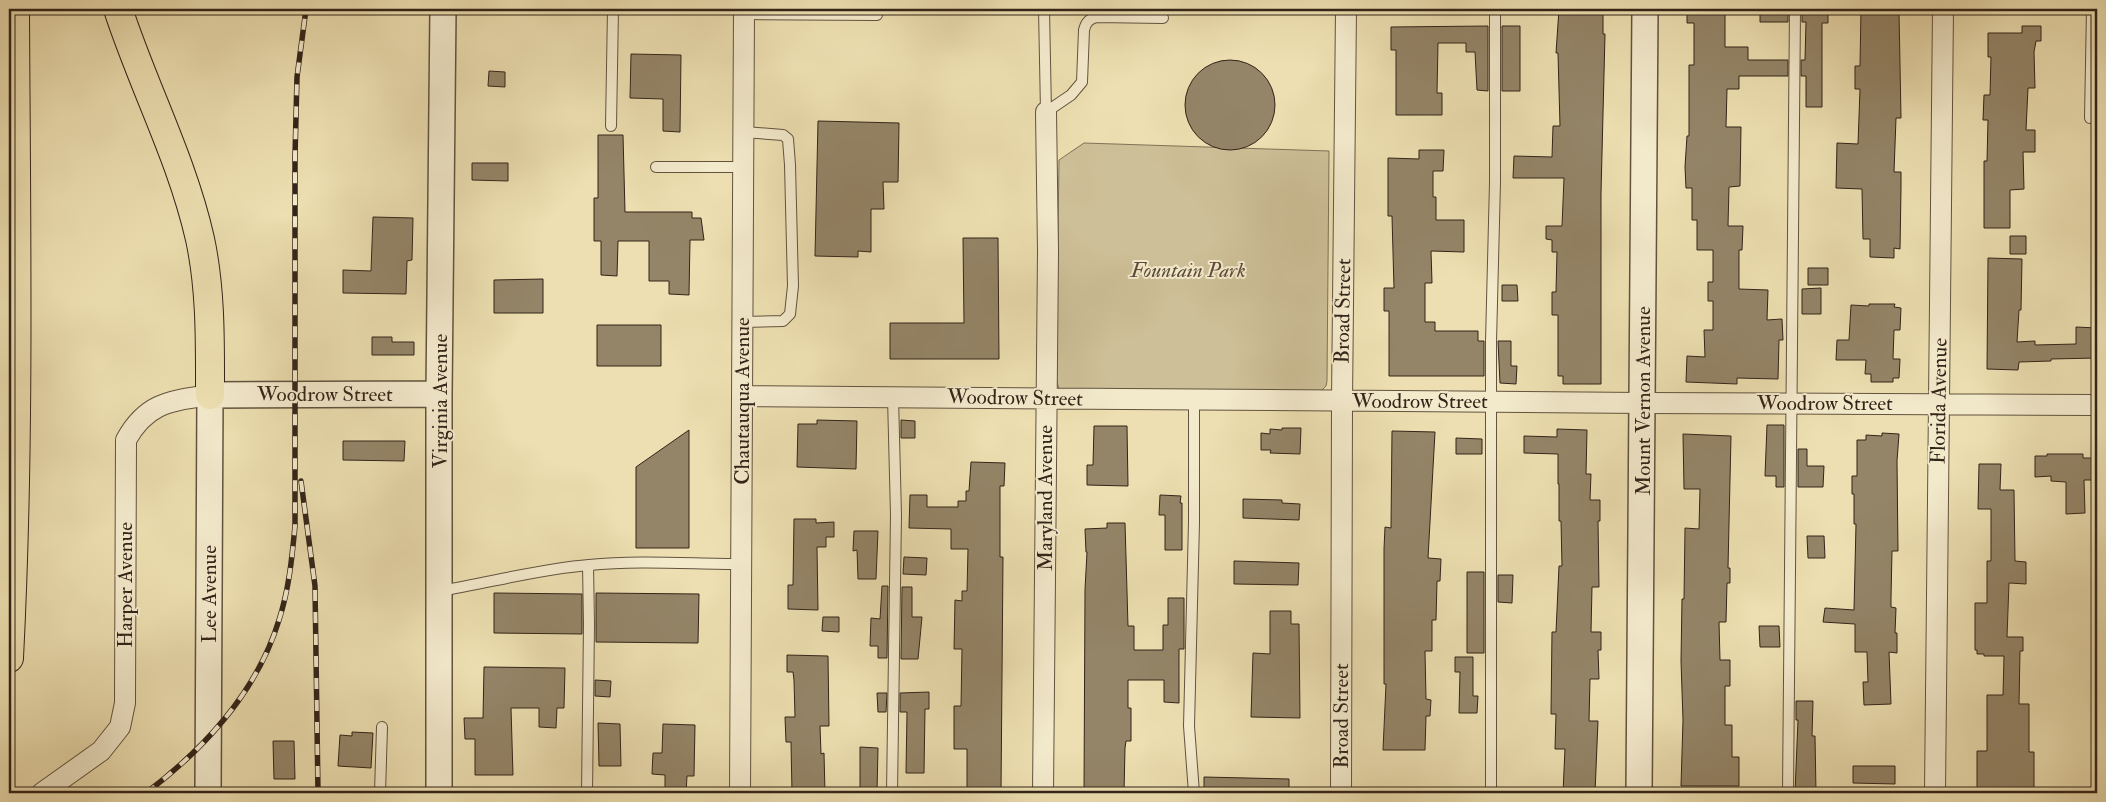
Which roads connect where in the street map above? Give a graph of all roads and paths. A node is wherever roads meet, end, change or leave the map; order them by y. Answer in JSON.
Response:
{"nodes":[{"id":1,"x":15,"y":9,"type":"edge"},
{"id":2,"x":118,"y":9,"type":"edge"},
{"id":3,"x":443,"y":9,"type":"edge"},
{"id":4,"x":613,"y":9,"type":"edge"},
{"id":5,"x":1044,"y":9,"type":"edge"},
{"id":6,"x":1346,"y":9,"type":"edge"},
{"id":7,"x":1495,"y":9,"type":"edge"},
{"id":8,"x":1645,"y":9,"type":"edge"},
{"id":9,"x":1795,"y":9,"type":"edge"},
{"id":10,"x":1943,"y":9,"type":"edge"},
{"id":11,"x":2092,"y":9,"type":"edge"},
{"id":12,"x":744,"y":12,"type":"edge"},
{"id":13,"x":877,"y":15,"type":"dead end"},
{"id":14,"x":1164,"y":18,"type":"dead end"},
{"id":15,"x":1046,"y":112,"type":"junction"},
{"id":16,"x":2090,"y":118,"type":"dead end"},
{"id":17,"x":611,"y":126,"type":"dead end"},
{"id":18,"x":744,"y":132,"type":"junction"},
{"id":19,"x":656,"y":167,"type":"dead end"},
{"id":20,"x":744,"y":167,"type":"junction"},
{"id":21,"x":742,"y":322,"type":"junction"},
{"id":22,"x":439,"y":394,"type":"junction"},
{"id":23,"x":210,"y":395,"type":"junction"},
{"id":24,"x":742,"y":396,"type":"junction"},
{"id":25,"x":893,"y":397,"type":"junction"},
{"id":26,"x":1046,"y":398,"type":"junction"},
{"id":27,"x":1194,"y":400,"type":"junction"},
{"id":28,"x":1342,"y":401,"type":"junction"},
{"id":29,"x":1491,"y":402,"type":"junction"},
{"id":30,"x":1643,"y":403,"type":"junction"},
{"id":31,"x":1792,"y":403,"type":"junction"},
{"id":32,"x":1940,"y":403,"type":"junction"},
{"id":33,"x":2097,"y":404,"type":"edge"},
{"id":34,"x":741,"y":564,"type":"junction"},
{"id":35,"x":588,"y":565,"type":"junction"},
{"id":36,"x":439,"y":591,"type":"junction"},
{"id":37,"x":9,"y":658,"type":"edge"},
{"id":38,"x":382,"y":727,"type":"dead end"},
{"id":39,"x":42,"y":793,"type":"edge"},
{"id":40,"x":208,"y":793,"type":"edge"},
{"id":41,"x":380,"y":793,"type":"edge"},
{"id":42,"x":439,"y":793,"type":"edge"},
{"id":43,"x":587,"y":793,"type":"edge"},
{"id":44,"x":740,"y":793,"type":"edge"},
{"id":45,"x":892,"y":793,"type":"edge"},
{"id":46,"x":1043,"y":793,"type":"edge"},
{"id":47,"x":1194,"y":793,"type":"edge"},
{"id":48,"x":1341,"y":793,"type":"edge"},
{"id":49,"x":1491,"y":793,"type":"edge"},
{"id":50,"x":1639,"y":793,"type":"edge"},
{"id":51,"x":1788,"y":793,"type":"edge"},
{"id":52,"x":1935,"y":793,"type":"edge"}],
"edges":[{"from":1,"to":37,"type":"highway"},
{"from":2,"to":23,"type":"highway"},
{"from":3,"to":22,"type":"street","name":"Virginia Avenue"},
{"from":4,"to":17,"type":"lane"},
{"from":5,"to":15,"type":"lane"},
{"from":6,"to":28,"type":"street","name":"Broad Street"},
{"from":7,"to":29,"type":"lane"},
{"from":8,"to":30,"type":"street","name":"Mount Vernon Avenue"},
{"from":9,"to":31,"type":"lane"},
{"from":10,"to":32,"type":"street","name":"Florida Avenue"},
{"from":11,"to":16,"type":"lane"},
{"from":12,"to":13,"type":"lane"},
{"from":12,"to":18,"type":"street","name":"Chautauqua Avenue"},
{"from":14,"to":15,"type":"lane"},
{"from":15,"to":26,"type":"street","name":"Maryland Avenue"},
{"from":18,"to":20,"type":"street","name":"Chautauqua Avenue"},
{"from":18,"to":21,"type":"lane"},
{"from":19,"to":20,"type":"lane"},
{"from":20,"to":21,"type":"street","name":"Chautauqua Avenue"},
{"from":21,"to":24,"type":"street","name":"Chautauqua Avenue"},
{"from":22,"to":23,"type":"street","name":"Woodrow Street"},
{"from":22,"to":36,"type":"street","name":"Virginia Avenue"},
{"from":23,"to":39,"type":"street","name":"Harper Avenue"},
{"from":23,"to":40,"type":"street","name":"Lee Avenue"},
{"from":24,"to":25,"type":"street","name":"Woodrow Street"},
{"from":24,"to":34,"type":"street","name":"Chautauqua Avenue"},
{"from":25,"to":26,"type":"street","name":"Woodrow Street"},
{"from":25,"to":45,"type":"lane"},
{"from":26,"to":27,"type":"street","name":"Woodrow Street"},
{"from":26,"to":46,"type":"street","name":"Maryland Avenue"},
{"from":27,"to":28,"type":"street","name":"Woodrow Street"},
{"from":27,"to":47,"type":"lane"},
{"from":28,"to":29,"type":"street","name":"Woodrow Street"},
{"from":28,"to":48,"type":"street","name":"Broad Street"},
{"from":29,"to":30,"type":"street","name":"Woodrow Street"},
{"from":29,"to":49,"type":"lane"},
{"from":30,"to":31,"type":"street","name":"Woodrow Street"},
{"from":30,"to":50,"type":"street","name":"Mount Vernon Avenue"},
{"from":31,"to":32,"type":"street","name":"Woodrow Street"},
{"from":31,"to":51,"type":"lane"},
{"from":32,"to":33,"type":"street","name":"Woodrow Street"},
{"from":32,"to":52,"type":"street","name":"Florida Avenue"},
{"from":34,"to":35,"type":"lane"},
{"from":34,"to":44,"type":"street","name":"Chautauqua Avenue"},
{"from":35,"to":36,"type":"lane"},
{"from":35,"to":43,"type":"lane"},
{"from":36,"to":42,"type":"street","name":"Virginia Avenue"},
{"from":38,"to":41,"type":"lane"}]}
